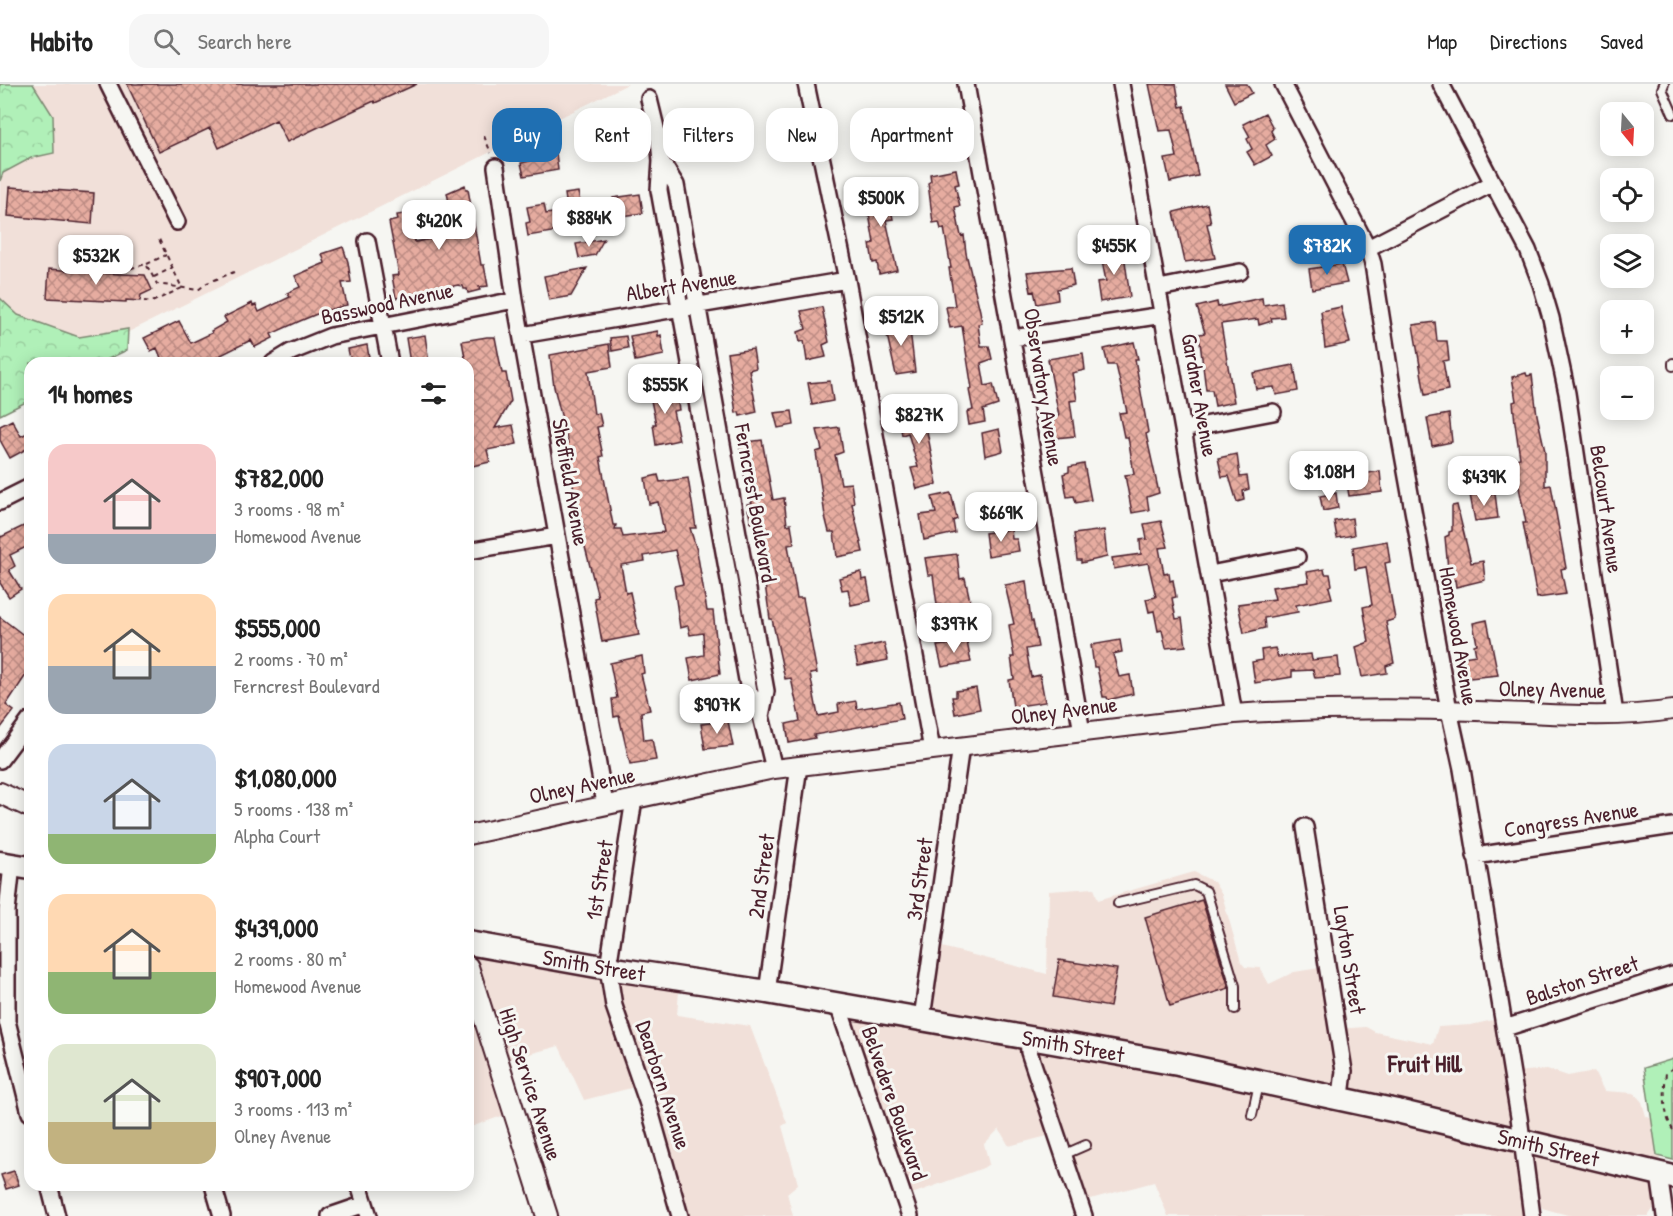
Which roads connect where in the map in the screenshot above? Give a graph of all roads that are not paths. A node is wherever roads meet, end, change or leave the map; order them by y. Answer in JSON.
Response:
{"nodes":[{"id":1,"x":108,"y":84,"type":"edge"},
{"id":2,"x":806,"y":84,"type":"edge"},
{"id":3,"x":966,"y":84,"type":"edge"},
{"id":4,"x":1121,"y":84,"type":"edge"},
{"id":5,"x":1283,"y":84,"type":"edge"},
{"id":6,"x":1441,"y":84,"type":"edge"},
{"id":7,"x":1664,"y":84,"type":"edge"},
{"id":8,"x":649,"y":99,"type":"dead end"},
{"id":9,"x":1673,"y":114,"type":"edge"},
{"id":10,"x":662,"y":160,"type":"junction"},
{"id":11,"x":496,"y":167,"type":"road end"},
{"id":12,"x":1493,"y":183,"type":"junction"},
{"id":13,"x":177,"y":222,"type":"dead end"},
{"id":14,"x":367,"y":241,"type":"dead end"},
{"id":15,"x":1368,"y":248,"type":"junction"},
{"id":16,"x":1240,"y":272,"type":"dead end"},
{"id":17,"x":847,"y":280,"type":"junction"},
{"id":18,"x":1159,"y":288,"type":"junction"},
{"id":19,"x":515,"y":300,"type":"junction"},
{"id":20,"x":697,"y":305,"type":"junction"},
{"id":21,"x":680,"y":308,"type":"junction"},
{"id":22,"x":1163,"y":315,"type":"junction"},
{"id":23,"x":383,"y":325,"type":"junction"},
{"id":24,"x":522,"y":335,"type":"junction"},
{"id":25,"x":1013,"y":338,"type":"junction"},
{"id":26,"x":284,"y":357,"type":"edge"},
{"id":27,"x":389,"y":357,"type":"edge"},
{"id":28,"x":1273,"y":412,"type":"dead end"},
{"id":29,"x":1183,"y":429,"type":"junction"},
{"id":30,"x":24,"y":490,"type":"edge"},
{"id":31,"x":0,"y":502,"type":"edge"},
{"id":32,"x":557,"y":536,"type":"junction"},
{"id":33,"x":474,"y":551,"type":"edge"},
{"id":34,"x":1297,"y":557,"type":"dead end"},
{"id":35,"x":1210,"y":574,"type":"junction"},
{"id":36,"x":1449,"y":710,"type":"junction"},
{"id":37,"x":1673,"y":710,"type":"edge"},
{"id":38,"x":1234,"y":714,"type":"junction"},
{"id":39,"x":1615,"y":714,"type":"junction"},
{"id":40,"x":761,"y":716,"type":"junction"},
{"id":41,"x":24,"y":728,"type":"edge"},
{"id":42,"x":1082,"y":732,"type":"junction"},
{"id":43,"x":961,"y":746,"type":"junction"},
{"id":44,"x":932,"y":750,"type":"junction"},
{"id":45,"x":0,"y":760,"type":"edge"},
{"id":46,"x":799,"y":766,"type":"junction"},
{"id":47,"x":774,"y":769,"type":"junction"},
{"id":48,"x":0,"y":795,"type":"edge"},
{"id":49,"x":634,"y":799,"type":"junction"},
{"id":50,"x":605,"y":804,"type":"junction"},
{"id":51,"x":24,"y":805,"type":"edge"},
{"id":52,"x":24,"y":811,"type":"edge"},
{"id":53,"x":1673,"y":826,"type":"edge"},
{"id":54,"x":1305,"y":827,"type":"dead end"},
{"id":55,"x":474,"y":834,"type":"edge"},
{"id":56,"x":1475,"y":856,"type":"junction"},
{"id":57,"x":14,"y":865,"type":"edge"},
{"id":58,"x":1119,"y":903,"type":"dead end"},
{"id":59,"x":474,"y":944,"type":"edge"},
{"id":60,"x":608,"y":968,"type":"junction"},
{"id":61,"x":1673,"y":975,"type":"edge"},
{"id":62,"x":474,"y":987,"type":"edge"},
{"id":63,"x":767,"y":992,"type":"junction"},
{"id":64,"x":838,"y":1005,"type":"junction"},
{"id":65,"x":1235,"y":1009,"type":"dead end"},
{"id":66,"x":922,"y":1018,"type":"junction"},
{"id":67,"x":1505,"y":1028,"type":"junction"},
{"id":68,"x":1028,"y":1038,"type":"junction"},
{"id":69,"x":1259,"y":1082,"type":"junction"},
{"id":70,"x":24,"y":1089,"type":"edge"},
{"id":71,"x":1337,"y":1098,"type":"junction"},
{"id":72,"x":1252,"y":1115,"type":"dead end"},
{"id":73,"x":1523,"y":1141,"type":"junction"},
{"id":74,"x":1086,"y":1146,"type":"dead end"},
{"id":75,"x":1064,"y":1155,"type":"junction"},
{"id":76,"x":1666,"y":1176,"type":"edge"},
{"id":77,"x":51,"y":1191,"type":"edge"},
{"id":78,"x":215,"y":1191,"type":"edge"},
{"id":79,"x":361,"y":1191,"type":"edge"},
{"id":80,"x":367,"y":1210,"type":"edge"},
{"id":81,"x":57,"y":1216,"type":"edge"},
{"id":82,"x":222,"y":1216,"type":"edge"},
{"id":83,"x":330,"y":1216,"type":"edge"},
{"id":84,"x":547,"y":1216,"type":"edge"},
{"id":85,"x":680,"y":1216,"type":"edge"},
{"id":86,"x":910,"y":1216,"type":"edge"},
{"id":87,"x":1084,"y":1216,"type":"edge"},
{"id":88,"x":1532,"y":1216,"type":"edge"},
{"id":89,"x":1665,"y":1216,"type":"edge"}],
"edges":[{"from":1,"to":13,"type":"street"},
{"from":2,"to":17,"type":"street"},
{"from":3,"to":25,"type":"street","name":"Observatory Avenue"},
{"from":4,"to":18,"type":"street","name":"Gardner Avenue"},
{"from":5,"to":15,"type":"street","name":"Homewood Avenue"},
{"from":6,"to":12,"type":"street","name":"Belcourt Avenue"},
{"from":7,"to":9,"type":"lane"},
{"from":8,"to":10,"type":"street","name":"Ferncrest Boulevard"},
{"from":10,"to":20,"type":"street","name":"Ferncrest Boulevard"},
{"from":10,"to":21,"type":"street","name":"Ferncrest Boulevard"},
{"from":11,"to":19,"type":"street","name":"Sheffield Avenue"},
{"from":12,"to":15,"type":"street"},
{"from":12,"to":39,"type":"street","name":"Belcourt Avenue"},
{"from":14,"to":23,"type":"street"},
{"from":15,"to":36,"type":"street","name":"Homewood Avenue"},
{"from":16,"to":18,"type":"street"},
{"from":17,"to":20,"type":"street","name":"Albert Avenue"},
{"from":17,"to":44,"type":"street"},
{"from":18,"to":22,"type":"street","name":"Gardner Avenue"},
{"from":19,"to":23,"type":"street","name":"Basswood Avenue"},
{"from":19,"to":24,"type":"street","name":"Sheffield Avenue"},
{"from":20,"to":21,"type":"street","name":"Albert Avenue"},
{"from":20,"to":40,"type":"street","name":"Ferncrest Boulevard"},
{"from":21,"to":24,"type":"street","name":"Albert Avenue"},
{"from":21,"to":40,"type":"street","name":"Ferncrest Boulevard"},
{"from":22,"to":25,"type":"street"},
{"from":22,"to":29,"type":"street","name":"Gardner Avenue"},
{"from":23,"to":26,"type":"street","name":"Basswood Avenue"},
{"from":23,"to":27,"type":"street"},
{"from":24,"to":32,"type":"street","name":"Sheffield Avenue"},
{"from":25,"to":42,"type":"street","name":"Observatory Avenue"},
{"from":28,"to":29,"type":"street"},
{"from":29,"to":35,"type":"street","name":"Gardner Avenue"},
{"from":30,"to":31,"type":"street"},
{"from":32,"to":33,"type":"street"},
{"from":32,"to":50,"type":"street","name":"Sheffield Avenue"},
{"from":34,"to":35,"type":"street"},
{"from":35,"to":38,"type":"street","name":"Gardner Avenue"},
{"from":36,"to":38,"type":"street","name":"Olney Avenue"},
{"from":36,"to":39,"type":"street","name":"Olney Avenue"},
{"from":36,"to":56,"type":"street","name":"Homewood Avenue"},
{"from":37,"to":39,"type":"street","name":"Olney Avenue"},
{"from":38,"to":42,"type":"street","name":"Olney Avenue"},
{"from":40,"to":47,"type":"street","name":"Ferncrest Boulevard"},
{"from":41,"to":45,"type":"street"},
{"from":42,"to":43,"type":"street","name":"Olney Avenue"},
{"from":43,"to":44,"type":"street","name":"Olney Avenue"},
{"from":43,"to":66,"type":"street","name":"3rd Street"},
{"from":44,"to":46,"type":"street","name":"Olney Avenue"},
{"from":46,"to":47,"type":"street","name":"Olney Avenue"},
{"from":46,"to":63,"type":"street","name":"2nd Street"},
{"from":47,"to":49,"type":"street","name":"Olney Avenue"},
{"from":48,"to":51,"type":"main road"},
{"from":48,"to":52,"type":"street"},
{"from":49,"to":50,"type":"street","name":"Olney Avenue"},
{"from":49,"to":60,"type":"street","name":"1st Street"},
{"from":50,"to":55,"type":"street","name":"Olney Avenue"},
{"from":53,"to":56,"type":"street","name":"Congress Avenue"},
{"from":54,"to":71,"type":"street","name":"Layton Street"},
{"from":56,"to":67,"type":"street","name":"Homewood Avenue"},
{"from":57,"to":70,"type":"street"},
{"from":58,"to":65,"type":"lane"},
{"from":59,"to":60,"type":"main road","name":"Smith Street"},
{"from":60,"to":63,"type":"main road","name":"Smith Street"},
{"from":60,"to":85,"type":"street","name":"Dearborn Avenue"},
{"from":61,"to":67,"type":"street","name":"Balston Street"},
{"from":62,"to":84,"type":"main road","name":"High Service Avenue"},
{"from":63,"to":64,"type":"main road","name":"Smith Street"},
{"from":64,"to":66,"type":"main road","name":"Smith Street"},
{"from":64,"to":86,"type":"street","name":"Belvedere Boulevard"},
{"from":66,"to":68,"type":"main road","name":"Smith Street"},
{"from":67,"to":73,"type":"street","name":"Homewood Avenue"},
{"from":68,"to":69,"type":"main road","name":"Smith Street"},
{"from":68,"to":75,"type":"street"},
{"from":69,"to":71,"type":"main road","name":"Smith Street"},
{"from":69,"to":72,"type":"lane"},
{"from":71,"to":73,"type":"main road","name":"Smith Street"},
{"from":73,"to":76,"type":"main road","name":"Smith Street"},
{"from":73,"to":88,"type":"street","name":"Homewood Avenue"},
{"from":74,"to":75,"type":"lane"},
{"from":75,"to":87,"type":"street"},
{"from":76,"to":89,"type":"street"},
{"from":77,"to":81,"type":"street"},
{"from":78,"to":82,"type":"street"},
{"from":79,"to":80,"type":"street"},
{"from":80,"to":83,"type":"street"}]}
